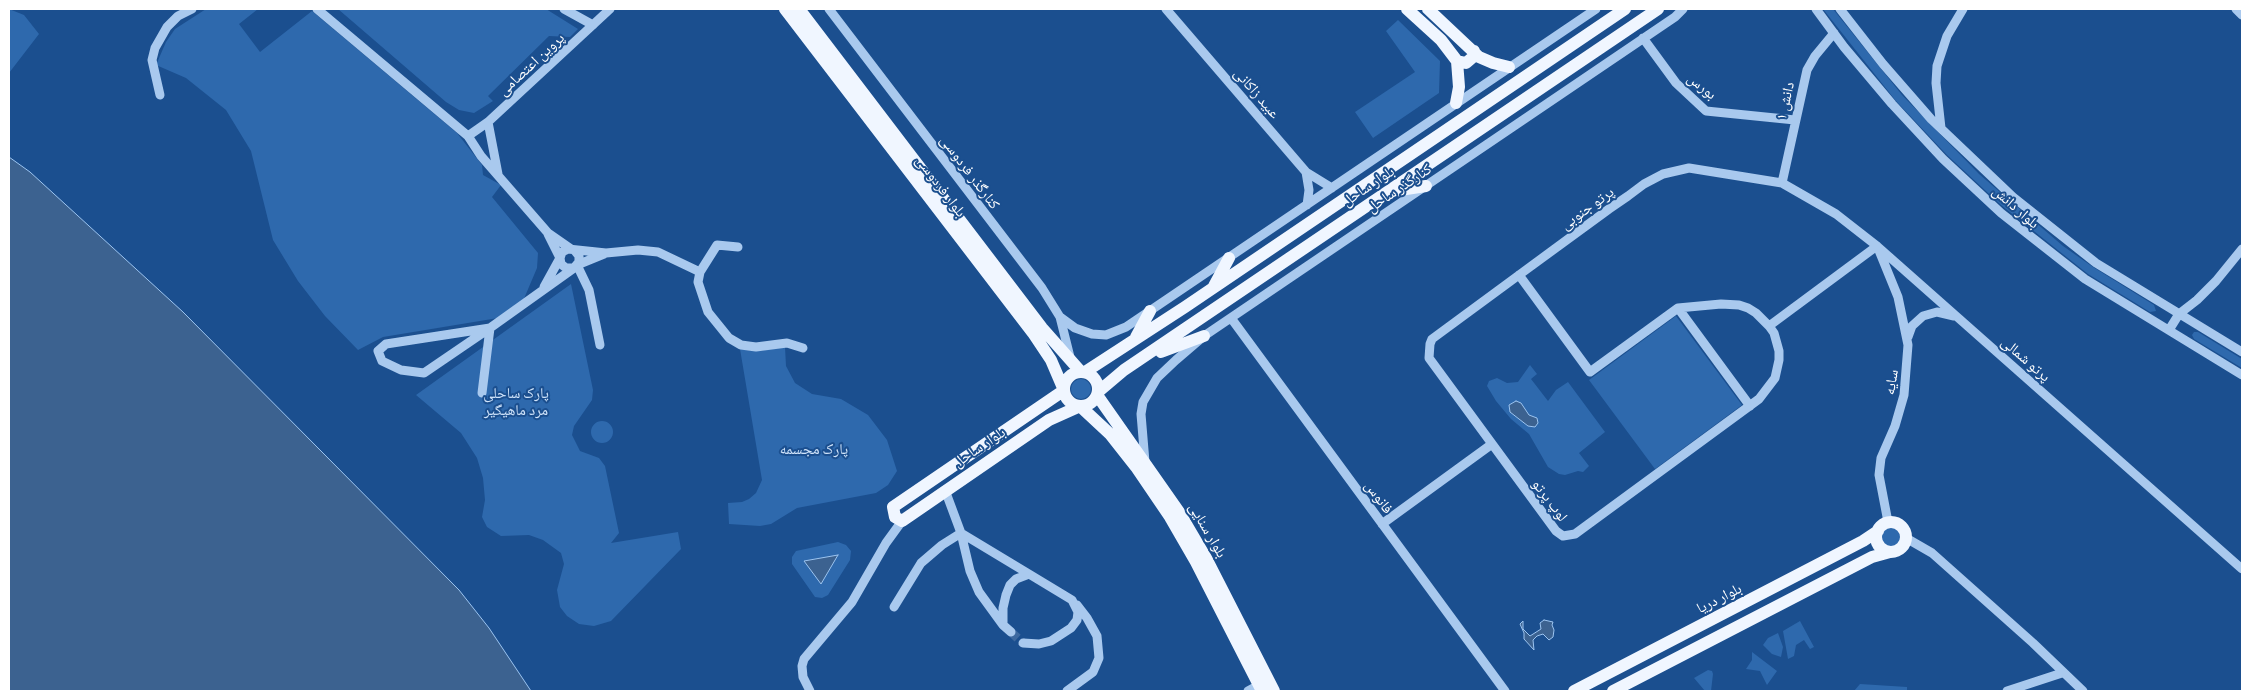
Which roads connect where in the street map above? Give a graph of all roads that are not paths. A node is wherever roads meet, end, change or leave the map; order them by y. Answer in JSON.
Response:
{"nodes":[{"id":1,"x":192,"y":9,"type":"edge"},
{"id":2,"x":317,"y":9,"type":"edge"},
{"id":3,"x":564,"y":9,"type":"edge"},
{"id":4,"x":610,"y":9,"type":"edge"},
{"id":5,"x":784,"y":9,"type":"edge"},
{"id":6,"x":799,"y":9,"type":"edge"},
{"id":7,"x":828,"y":9,"type":"edge"},
{"id":8,"x":1166,"y":9,"type":"edge"},
{"id":9,"x":1406,"y":9,"type":"edge"},
{"id":10,"x":1428,"y":9,"type":"edge"},
{"id":11,"x":1596,"y":9,"type":"edge"},
{"id":12,"x":1625,"y":9,"type":"edge"},
{"id":13,"x":1658,"y":9,"type":"edge"},
{"id":14,"x":1683,"y":9,"type":"edge"},
{"id":15,"x":1816,"y":9,"type":"edge"},
{"id":16,"x":1840,"y":9,"type":"edge"},
{"id":17,"x":1963,"y":9,"type":"edge"},
{"id":18,"x":2236,"y":9,"type":"edge"},
{"id":19,"x":2242,"y":15,"type":"edge"},
{"id":20,"x":593,"y":25,"type":"junction"},
{"id":21,"x":1834,"y":33,"type":"junction"},
{"id":22,"x":1644,"y":38,"type":"junction"},
{"id":23,"x":1474,"y":51,"type":"junction"},
{"id":24,"x":1456,"y":61,"type":"junction"},
{"id":25,"x":1509,"y":67,"type":"junction"},
{"id":26,"x":160,"y":96,"type":"dead end"},
{"id":27,"x":1456,"y":103,"type":"junction"},
{"id":28,"x":1795,"y":120,"type":"junction"},
{"id":29,"x":488,"y":122,"type":"junction"},
{"id":30,"x":1941,"y":128,"type":"junction"},
{"id":31,"x":468,"y":136,"type":"junction"},
{"id":32,"x":1306,"y":172,"type":"junction"},
{"id":33,"x":498,"y":176,"type":"junction"},
{"id":34,"x":1782,"y":183,"type":"junction"},
{"id":35,"x":1426,"y":186,"type":"junction"},
{"id":36,"x":1332,"y":188,"type":"junction"},
{"id":37,"x":1388,"y":192,"type":"junction"},
{"id":38,"x":1307,"y":205,"type":"junction"},
{"id":39,"x":548,"y":233,"type":"junction"},
{"id":40,"x":1877,"y":246,"type":"junction"},
{"id":41,"x":738,"y":247,"type":"dead end"},
{"id":42,"x":2242,"y":249,"type":"edge"},
{"id":43,"x":573,"y":250,"type":"junction"},
{"id":44,"x":606,"y":253,"type":"junction"},
{"id":45,"x":560,"y":258,"type":"junction"},
{"id":46,"x":1229,"y":258,"type":"junction"},
{"id":47,"x":576,"y":266,"type":"junction"},
{"id":48,"x":700,"y":272,"type":"junction"},
{"id":49,"x":1519,"y":275,"type":"junction"},
{"id":50,"x":1213,"y":288,"type":"junction"},
{"id":51,"x":542,"y":290,"type":"junction"},
{"id":52,"x":1678,"y":308,"type":"junction"},
{"id":53,"x":1150,"y":311,"type":"junction"},
{"id":54,"x":2179,"y":314,"type":"junction"},
{"id":55,"x":1060,"y":316,"type":"junction"},
{"id":56,"x":1231,"y":318,"type":"junction"},
{"id":57,"x":1958,"y":318,"type":"junction"},
{"id":58,"x":1769,"y":326,"type":"junction"},
{"id":59,"x":490,"y":328,"type":"junction"},
{"id":60,"x":2169,"y":330,"type":"junction"},
{"id":61,"x":1204,"y":336,"type":"junction"},
{"id":62,"x":1136,"y":339,"type":"junction"},
{"id":63,"x":1432,"y":339,"type":"joint"},
{"id":64,"x":1907,"y":339,"type":"junction"},
{"id":65,"x":600,"y":345,"type":"dead end"},
{"id":66,"x":803,"y":348,"type":"dead end"},
{"id":67,"x":2242,"y":352,"type":"edge"},
{"id":68,"x":1142,"y":359,"type":"junction"},
{"id":69,"x":1071,"y":361,"type":"junction"},
{"id":70,"x":1083,"y":372,"type":"junction"},
{"id":71,"x":2242,"y":375,"type":"edge"},
{"id":72,"x":1063,"y":389,"type":"junction"},
{"id":73,"x":482,"y":393,"type":"dead end"},
{"id":74,"x":1098,"y":393,"type":"junction"},
{"id":75,"x":1750,"y":406,"type":"junction"},
{"id":76,"x":1080,"y":407,"type":"junction"},
{"id":77,"x":1492,"y":444,"type":"junction"},
{"id":78,"x":1145,"y":462,"type":"junction"},
{"id":79,"x":945,"y":490,"type":"junction"},
{"id":80,"x":902,"y":521,"type":"junction"},
{"id":81,"x":1888,"y":522,"type":"junction"},
{"id":82,"x":1382,"y":524,"type":"junction"},
{"id":83,"x":1878,"y":531,"type":"junction"},
{"id":84,"x":961,"y":533,"type":"junction"},
{"id":85,"x":1906,"y":538,"type":"junction"},
{"id":86,"x":1890,"y":552,"type":"junction"},
{"id":87,"x":2242,"y":569,"type":"edge"},
{"id":88,"x":1029,"y":574,"type":"junction"},
{"id":89,"x":1072,"y":600,"type":"junction"},
{"id":90,"x":894,"y":607,"type":"dead end"},
{"id":91,"x":1003,"y":625,"type":"junction"},
{"id":92,"x":1011,"y":632,"type":"tunnel mouth"},
{"id":93,"x":1023,"y":643,"type":"dead end"},
{"id":94,"x":2062,"y":673,"type":"junction"},
{"id":95,"x":1257,"y":689,"type":"edge"},
{"id":96,"x":810,"y":691,"type":"edge"},
{"id":97,"x":1067,"y":691,"type":"edge"},
{"id":98,"x":1274,"y":691,"type":"edge"},
{"id":99,"x":1506,"y":691,"type":"edge"},
{"id":100,"x":1574,"y":691,"type":"edge"},
{"id":101,"x":1614,"y":691,"type":"edge"},
{"id":102,"x":2007,"y":691,"type":"edge"},
{"id":103,"x":2083,"y":691,"type":"edge"}],
"edges":[{"from":1,"to":26,"type":"street"},
{"from":2,"to":31,"type":"street"},
{"from":3,"to":20,"type":"street"},
{"from":4,"to":20,"type":"street","name":"پروین اعتصامی"},
{"from":5,"to":72,"type":"main road","name":"بلوار فردوسی"},
{"from":6,"to":69,"type":"main road","name":"بلوار فردوسی"},
{"from":7,"to":55,"type":"street","name":"کنارگذر فردوسی"},
{"from":8,"to":32,"type":"street","name":"عبید زاکانی"},
{"from":9,"to":24,"type":"main road"},
{"from":10,"to":23,"type":"main road"},
{"from":11,"to":25,"type":"street"},
{"from":12,"to":50,"type":"main road","name":"بلوار ساحل"},
{"from":13,"to":37,"type":"main road","name":"بلوار ساحل"},
{"from":14,"to":22,"type":"street","name":"کنارگذر ساحل"},
{"from":15,"to":21,"type":"street","name":"بلوار دانش"},
{"from":16,"to":30,"type":"street","name":"بلوار دانش"},
{"from":17,"to":30,"type":"street"},
{"from":18,"to":19,"type":"street"},
{"from":20,"to":29,"type":"street","name":"پروین اعتصامی"},
{"from":21,"to":28,"type":"street","name":"دانش ۱"},
{"from":21,"to":60,"type":"street","name":"بلوار دانش"},
{"from":22,"to":28,"type":"street","name":"بورس"},
{"from":22,"to":35,"type":"street","name":"کنارگذر ساحل"},
{"from":23,"to":24,"type":"main road"},
{"from":23,"to":25,"type":"main road"},
{"from":24,"to":27,"type":"main road"},
{"from":25,"to":27,"type":"street"},
{"from":27,"to":36,"type":"street"},
{"from":28,"to":34,"type":"street","name":"دانش ۱"},
{"from":29,"to":31,"type":"street","name":"پروین اعتصامی"},
{"from":29,"to":33,"type":"street"},
{"from":30,"to":54,"type":"street","name":"بلوار دانش"},
{"from":31,"to":33,"type":"street"},
{"from":32,"to":36,"type":"street","name":"عبید زاکانی"},
{"from":32,"to":38,"type":"street"},
{"from":33,"to":39,"type":"street"},
{"from":34,"to":40,"type":"street","name":"پرتو شمالی"},
{"from":34,"to":49,"type":"street","name":"پرتو جنوبی"},
{"from":35,"to":37,"type":"main road"},
{"from":35,"to":56,"type":"street","name":"کنارگذر ساحل"},
{"from":36,"to":38,"type":"street"},
{"from":37,"to":68,"type":"main road","name":"بلوار ساحل"},
{"from":38,"to":46,"type":"street"},
{"from":39,"to":43,"type":"street"},
{"from":39,"to":45,"type":"street"},
{"from":40,"to":57,"type":"street","name":"پرتو شمالی"},
{"from":40,"to":58,"type":"street"},
{"from":40,"to":64,"type":"street","name":"سایه"},
{"from":41,"to":48,"type":"street"},
{"from":42,"to":54,"type":"street"},
{"from":43,"to":44,"type":"street"},
{"from":43,"to":45,"type":"street"},
{"from":43,"to":47,"type":"street"},
{"from":44,"to":47,"type":"street"},
{"from":44,"to":48,"type":"street"},
{"from":45,"to":47,"type":"street"},
{"from":45,"to":51,"type":"street"},
{"from":46,"to":50,"type":"main road"},
{"from":46,"to":53,"type":"street"},
{"from":47,"to":51,"type":"street"},
{"from":47,"to":65,"type":"street"},
{"from":48,"to":66,"type":"street"},
{"from":49,"to":52,"type":"street"},
{"from":49,"to":63,"type":"street","name":"پرتو جنوبی"},
{"from":50,"to":62,"type":"main road","name":"بلوار ساحل"},
{"from":51,"to":59,"type":"street"},
{"from":52,"to":58,"type":"street","name":"لوپ پرتو"},
{"from":52,"to":75,"type":"street"},
{"from":53,"to":55,"type":"street"},
{"from":53,"to":62,"type":"main road"},
{"from":54,"to":60,"type":"street"},
{"from":54,"to":67,"type":"street","name":"بلوار دانش"},
{"from":55,"to":69,"type":"street","name":"کنارگذر فردوسی"},
{"from":56,"to":61,"type":"street","name":"کنارگذر ساحل"},
{"from":56,"to":82,"type":"street","name":"فانوس"},
{"from":57,"to":64,"type":"street"},
{"from":57,"to":87,"type":"street","name":"پرتو شمالی"},
{"from":58,"to":75,"type":"street","name":"لوپ پرتو"},
{"from":59,"to":59,"type":"street"},
{"from":59,"to":73,"type":"street"},
{"from":60,"to":71,"type":"street","name":"بلوار دانش"},
{"from":61,"to":68,"type":"main road"},
{"from":61,"to":78,"type":"street","name":"کنارگذر ساحل"},
{"from":62,"to":70,"type":"main road","name":"بلوار ساحل"},
{"from":63,"to":77,"type":"street","name":"لوپ پرتو"},
{"from":64,"to":81,"type":"street","name":"سایه"},
{"from":68,"to":74,"type":"main road","name":"بلوار ساحل"},
{"from":69,"to":70,"type":"main road","name":"بلوار فردوسی"},
{"from":70,"to":72,"type":"main road"},
{"from":70,"to":74,"type":"main road"},
{"from":72,"to":76,"type":"main road"},
{"from":72,"to":80,"type":"main road","name":"بلوار ساحل"},
{"from":74,"to":76,"type":"main road"},
{"from":74,"to":78,"type":"main road","name":"بلوار سنایی"},
{"from":75,"to":77,"type":"street","name":"لوپ پرتو"},
{"from":76,"to":79,"type":"main road","name":"بلوار ساحل"},
{"from":76,"to":95,"type":"main road","name":"بلوار سنایی"},
{"from":77,"to":82,"type":"street"},
{"from":78,"to":98,"type":"main road","name":"بلوار سنایی"},
{"from":79,"to":80,"type":"main road","name":"بلوار ساحل"},
{"from":79,"to":84,"type":"street"},
{"from":80,"to":96,"type":"street"},
{"from":81,"to":83,"type":"main road"},
{"from":81,"to":85,"type":"main road"},
{"from":82,"to":99,"type":"street","name":"فانوس"},
{"from":83,"to":86,"type":"main road"},
{"from":83,"to":100,"type":"main road","name":"بلوار دریا"},
{"from":84,"to":88,"type":"street"},
{"from":84,"to":90,"type":"street"},
{"from":84,"to":91,"type":"street"},
{"from":85,"to":86,"type":"main road"},
{"from":85,"to":94,"type":"street"},
{"from":86,"to":101,"type":"main road"},
{"from":88,"to":89,"type":"street"},
{"from":88,"to":91,"type":"street"},
{"from":89,"to":93,"type":"street"},
{"from":89,"to":97,"type":"street"},
{"from":91,"to":92,"type":"street"},
{"from":94,"to":102,"type":"street"},
{"from":94,"to":103,"type":"street"}]}
